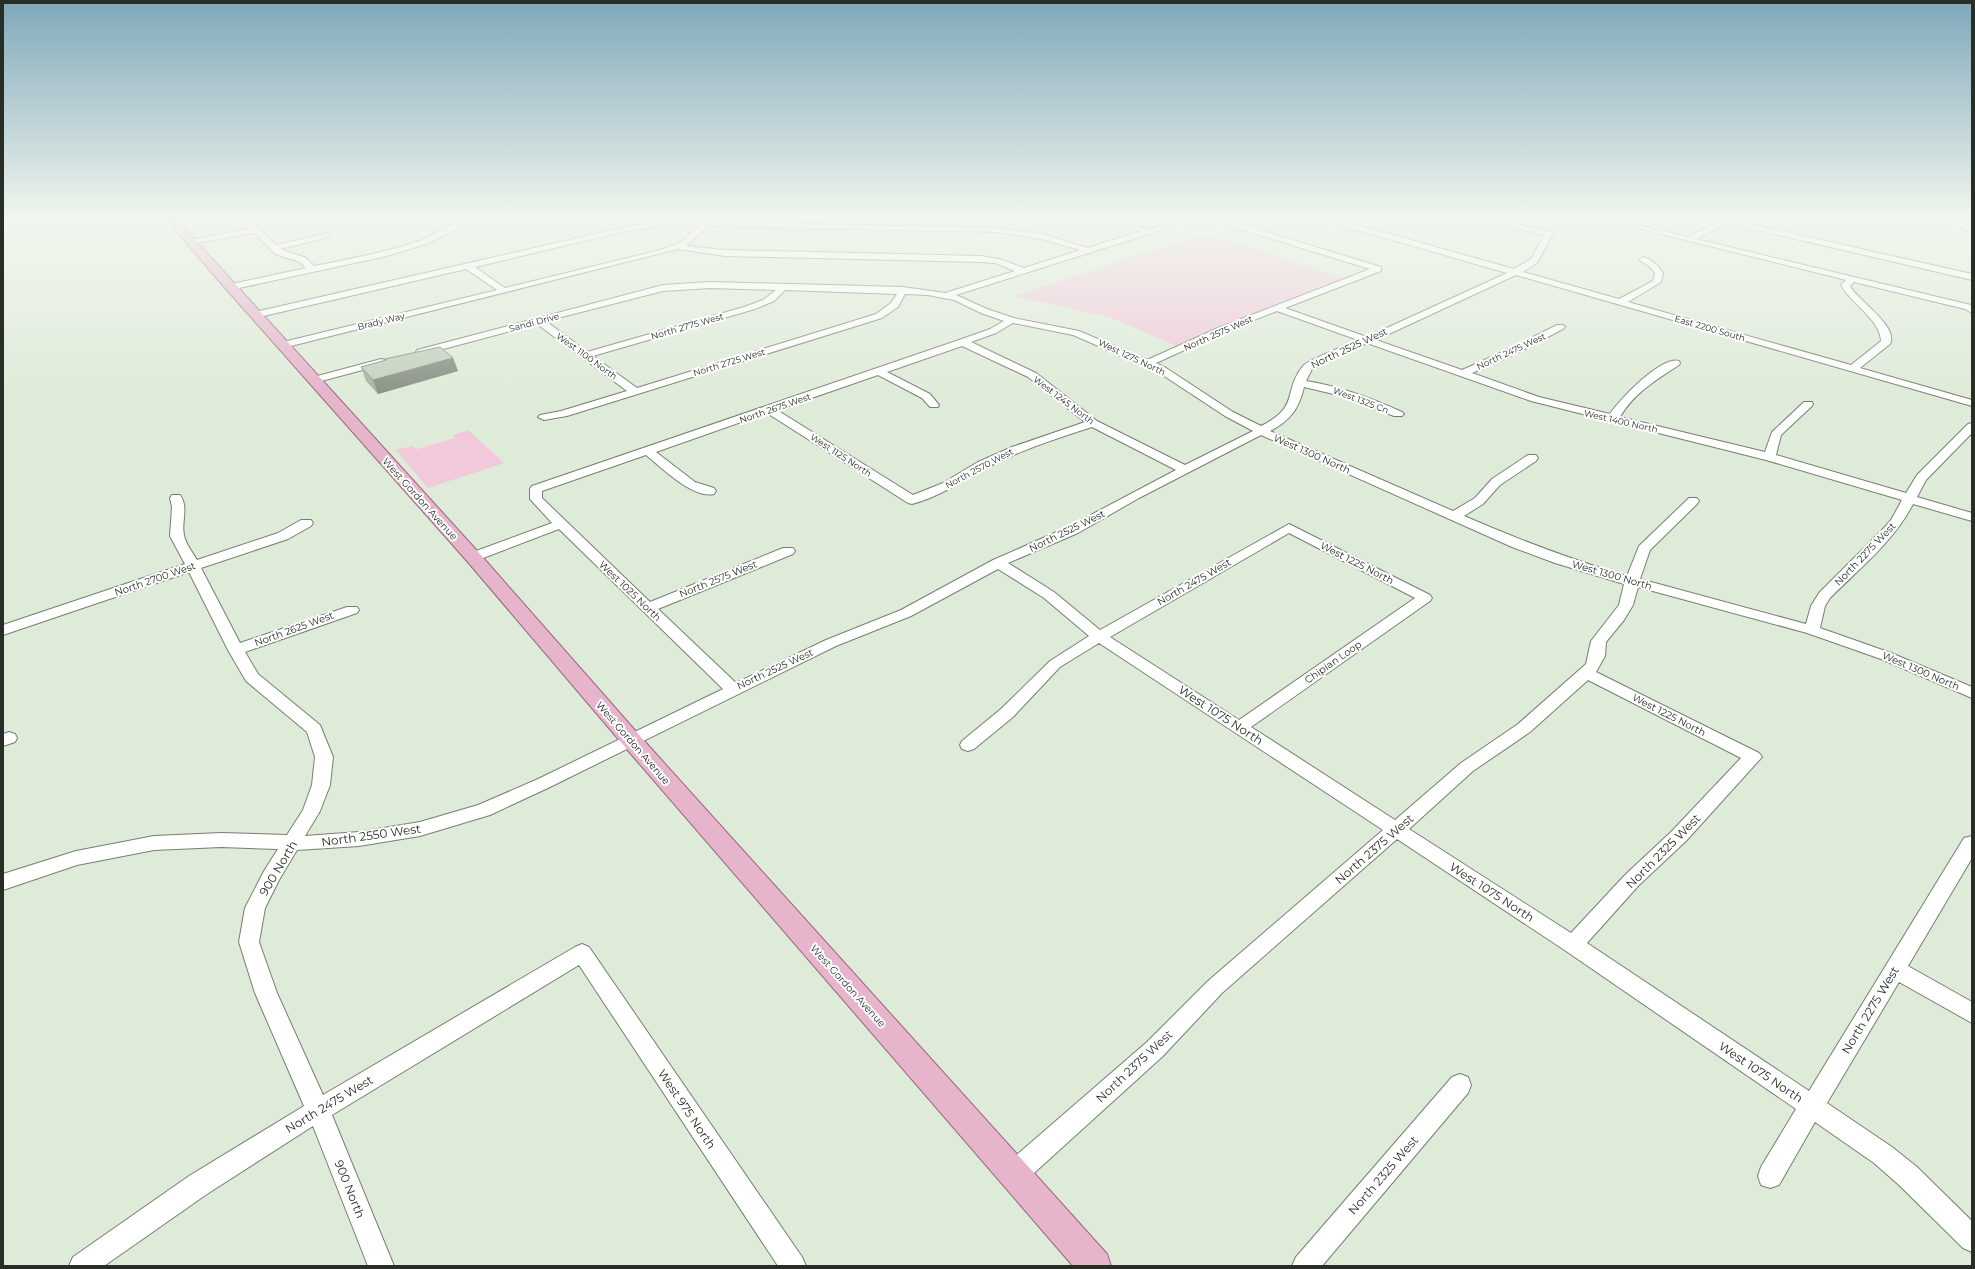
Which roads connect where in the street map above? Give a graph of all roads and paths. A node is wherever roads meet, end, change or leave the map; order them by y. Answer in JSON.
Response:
{"nodes":[{"id":1,"x":223,"y":279,"type":"edge"},
{"id":2,"x":265,"y":279,"type":"edge"},
{"id":3,"x":411,"y":279,"type":"edge"},
{"id":4,"x":487,"y":279,"type":"edge"},
{"id":5,"x":551,"y":279,"type":"edge"},
{"id":6,"x":994,"y":279,"type":"edge"},
{"id":7,"x":1351,"y":279,"type":"edge"},
{"id":8,"x":1498,"y":279,"type":"edge"},
{"id":9,"x":1540,"y":279,"type":"edge"},
{"id":10,"x":1658,"y":279,"type":"edge"},
{"id":11,"x":1853,"y":279,"type":"joint"},
{"id":12,"x":230,"y":287,"type":"junction"},
{"id":13,"x":782,"y":288,"type":"junction"},
{"id":14,"x":903,"y":290,"type":"junction"},
{"id":15,"x":504,"y":291,"type":"junction"},
{"id":16,"x":947,"y":295,"type":"junction"},
{"id":17,"x":1620,"y":302,"type":"junction"},
{"id":18,"x":1276,"y":308,"type":"junction"},
{"id":19,"x":1970,"y":309,"type":"edge"},
{"id":20,"x":255,"y":315,"type":"junction"},
{"id":21,"x":1012,"y":320,"type":"junction"},
{"id":22,"x":538,"y":321,"type":"junction"},
{"id":23,"x":1560,"y":327,"type":"dead end"},
{"id":24,"x":1366,"y":340,"type":"junction"},
{"id":25,"x":963,"y":342,"type":"junction"},
{"id":26,"x":283,"y":345,"type":"junction"},
{"id":27,"x":411,"y":354,"type":"edge"},
{"id":28,"x":586,"y":355,"type":"junction"},
{"id":29,"x":389,"y":360,"type":"edge"},
{"id":30,"x":1148,"y":363,"type":"junction"},
{"id":31,"x":1675,"y":363,"type":"dead end"},
{"id":32,"x":1852,"y":369,"type":"junction"},
{"id":33,"x":880,"y":372,"type":"junction"},
{"id":34,"x":1461,"y":374,"type":"junction"},
{"id":35,"x":314,"y":380,"type":"junction"},
{"id":36,"x":1300,"y":382,"type":"junction"},
{"id":37,"x":636,"y":392,"type":"junction"},
{"id":38,"x":1972,"y":403,"type":"edge"},
{"id":39,"x":1808,"y":404,"type":"dead end"},
{"id":40,"x":934,"y":405,"type":"dead end"},
{"id":41,"x":770,"y":410,"type":"junction"},
{"id":42,"x":1398,"y":414,"type":"dead end"},
{"id":43,"x":544,"y":417,"type":"dead end"},
{"id":44,"x":1613,"y":419,"type":"junction"},
{"id":45,"x":1093,"y":423,"type":"junction"},
{"id":46,"x":1972,"y":426,"type":"edge"},
{"id":47,"x":1262,"y":431,"type":"junction"},
{"id":48,"x":648,"y":451,"type":"junction"},
{"id":49,"x":1770,"y":457,"type":"junction"},
{"id":50,"x":1532,"y":458,"type":"dead end"},
{"id":51,"x":1186,"y":470,"type":"junction"},
{"id":52,"x":536,"y":489,"type":"joint"},
{"id":53,"x":710,"y":491,"type":"dead end"},
{"id":54,"x":176,"y":498,"type":"dead end"},
{"id":55,"x":1909,"y":498,"type":"junction"},
{"id":56,"x":912,"y":500,"type":"joint"},
{"id":57,"x":1693,"y":501,"type":"dead end"},
{"id":58,"x":1454,"y":516,"type":"junction"},
{"id":59,"x":1972,"y":517,"type":"edge"},
{"id":60,"x":306,"y":523,"type":"dead end"},
{"id":61,"x":561,"y":524,"type":"junction"},
{"id":62,"x":1289,"y":528,"type":"joint"},
{"id":63,"x":788,"y":551,"type":"dead end"},
{"id":64,"x":473,"y":557,"type":"junction"},
{"id":65,"x":998,"y":563,"type":"junction"},
{"id":66,"x":193,"y":566,"type":"junction"},
{"id":67,"x":1632,"y":581,"type":"junction"},
{"id":68,"x":1425,"y":598,"type":"joint"},
{"id":69,"x":648,"y":608,"type":"junction"},
{"id":70,"x":352,"y":610,"type":"dead end"},
{"id":71,"x":3,"y":630,"type":"edge"},
{"id":72,"x":1812,"y":630,"type":"junction"},
{"id":73,"x":1099,"y":636,"type":"junction"},
{"id":74,"x":236,"y":650,"type":"junction"},
{"id":75,"x":1586,"y":673,"type":"junction"},
{"id":76,"x":733,"y":689,"type":"junction"},
{"id":77,"x":1972,"y":692,"type":"edge"},
{"id":78,"x":1240,"y":727,"type":"junction"},
{"id":79,"x":631,"y":740,"type":"junction"},
{"id":80,"x":968,"y":745,"type":"dead end"},
{"id":81,"x":1753,"y":757,"type":"joint"},
{"id":82,"x":1396,"y":830,"type":"junction"},
{"id":83,"x":293,"y":842,"type":"junction"},
{"id":84,"x":1968,"y":855,"type":"edge"},
{"id":85,"x":3,"y":882,"type":"edge"},
{"id":86,"x":1573,"y":945,"type":"junction"},
{"id":87,"x":582,"y":953,"type":"joint"},
{"id":88,"x":1894,"y":969,"type":"junction"},
{"id":89,"x":1972,"y":1013,"type":"edge"},
{"id":90,"x":1460,"y":1085,"type":"dead end"},
{"id":91,"x":1812,"y":1107,"type":"junction"},
{"id":92,"x":318,"y":1110,"type":"junction"},
{"id":93,"x":1014,"y":1174,"type":"junction"},
{"id":94,"x":1770,"y":1176,"type":"dead end"},
{"id":95,"x":1972,"y":1239,"type":"edge"},
{"id":96,"x":82,"y":1266,"type":"edge"},
{"id":97,"x":381,"y":1266,"type":"edge"},
{"id":98,"x":793,"y":1266,"type":"edge"},
{"id":99,"x":1095,"y":1266,"type":"edge"},
{"id":100,"x":1305,"y":1266,"type":"edge"}],
"edges":[{"from":1,"to":12,"type":"main road","name":"West Gordon Avenue"},
{"from":2,"to":12,"type":"street"},
{"from":3,"to":20,"type":"street"},
{"from":4,"to":15,"type":"street"},
{"from":5,"to":15,"type":"street","name":"Brady Way"},
{"from":6,"to":16,"type":"street","name":"Sandi Drive"},
{"from":7,"to":18,"type":"street","name":"North 2575 West"},
{"from":8,"to":24,"type":"street","name":"North 2525 West"},
{"from":9,"to":17,"type":"street","name":"East 2200 South"},
{"from":10,"to":17,"type":"street"},
{"from":11,"to":19,"type":"street"},
{"from":11,"to":32,"type":"street"},
{"from":12,"to":20,"type":"main road","name":"West Gordon Avenue"},
{"from":13,"to":14,"type":"street","name":"Sandi Drive"},
{"from":13,"to":22,"type":"street","name":"Sandi Drive"},
{"from":13,"to":28,"type":"street","name":"North 2775 West"},
{"from":14,"to":16,"type":"street","name":"Sandi Drive"},
{"from":14,"to":37,"type":"street","name":"North 2725 West"},
{"from":15,"to":26,"type":"street","name":"Brady Way"},
{"from":16,"to":21,"type":"street","name":"West 1275 North"},
{"from":17,"to":32,"type":"street","name":"East 2200 South"},
{"from":18,"to":24,"type":"street","name":"West 1400 North"},
{"from":18,"to":30,"type":"street","name":"North 2575 West"},
{"from":20,"to":26,"type":"main road","name":"West Gordon Avenue"},
{"from":21,"to":25,"type":"street","name":"North 2675 West"},
{"from":21,"to":30,"type":"street","name":"West 1275 North"},
{"from":22,"to":27,"type":"street","name":"Sandi Drive"},
{"from":22,"to":28,"type":"street","name":"West 1100 North"},
{"from":23,"to":34,"type":"street","name":"North 2475 West"},
{"from":24,"to":34,"type":"street","name":"West 1400 North"},
{"from":24,"to":36,"type":"street","name":"North 2525 West"},
{"from":25,"to":33,"type":"street","name":"North 2675 West"},
{"from":25,"to":45,"type":"street","name":"West 1245 North"},
{"from":26,"to":35,"type":"main road","name":"West Gordon Avenue"},
{"from":28,"to":37,"type":"street","name":"West 1100 North"},
{"from":29,"to":35,"type":"street"},
{"from":30,"to":47,"type":"street","name":"West 1275 North"},
{"from":31,"to":44,"type":"street"},
{"from":32,"to":38,"type":"street","name":"East 2200 South"},
{"from":33,"to":40,"type":"street"},
{"from":33,"to":41,"type":"street","name":"North 2675 West"},
{"from":34,"to":44,"type":"street","name":"West 1400 North"},
{"from":35,"to":64,"type":"main road","name":"West Gordon Avenue"},
{"from":36,"to":42,"type":"street","name":"West 1325 Cn"},
{"from":36,"to":47,"type":"street","name":"North 2525 West"},
{"from":37,"to":43,"type":"street","name":"North 2725 West"},
{"from":39,"to":49,"type":"street"},
{"from":41,"to":48,"type":"street","name":"North 2675 West"},
{"from":41,"to":56,"type":"street","name":"West 1125 North"},
{"from":44,"to":49,"type":"street","name":"West 1400 North"},
{"from":45,"to":51,"type":"street","name":"West 1245 North"},
{"from":45,"to":56,"type":"street","name":"North 2570 West"},
{"from":46,"to":55,"type":"street","name":"North 2275 West"},
{"from":47,"to":51,"type":"street","name":"North 2525 West"},
{"from":47,"to":58,"type":"street","name":"West 1300 North"},
{"from":48,"to":52,"type":"street","name":"North 2675 West"},
{"from":48,"to":53,"type":"street"},
{"from":49,"to":55,"type":"street","name":"West 1400 North"},
{"from":50,"to":58,"type":"street"},
{"from":51,"to":65,"type":"street","name":"North 2525 West"},
{"from":52,"to":61,"type":"street","name":"West 1025 North"},
{"from":54,"to":66,"type":"street","name":"900 North"},
{"from":55,"to":59,"type":"street","name":"West 1400 North"},
{"from":55,"to":72,"type":"street","name":"North 2275 West"},
{"from":57,"to":67,"type":"street","name":"North 2375 West"},
{"from":58,"to":67,"type":"street","name":"West 1300 North"},
{"from":60,"to":66,"type":"street","name":"North 2700 West"},
{"from":61,"to":64,"type":"street"},
{"from":61,"to":69,"type":"street","name":"West 1025 North"},
{"from":62,"to":68,"type":"street","name":"West 1225 North"},
{"from":62,"to":73,"type":"street","name":"North 2475 West"},
{"from":63,"to":69,"type":"street","name":"North 2575 West"},
{"from":64,"to":79,"type":"main road","name":"West Gordon Avenue"},
{"from":65,"to":73,"type":"street","name":"West 1075 North"},
{"from":65,"to":76,"type":"street","name":"North 2525 West"},
{"from":66,"to":71,"type":"street","name":"North 2700 West"},
{"from":66,"to":74,"type":"street","name":"900 North"},
{"from":67,"to":72,"type":"street","name":"West 1300 North"},
{"from":67,"to":75,"type":"street","name":"North 2375 West"},
{"from":68,"to":78,"type":"street","name":"Chipian Loop"},
{"from":69,"to":76,"type":"street","name":"West 1025 North"},
{"from":70,"to":74,"type":"street","name":"North 2625 West"},
{"from":72,"to":77,"type":"street","name":"West 1300 North"},
{"from":73,"to":78,"type":"street","name":"West 1075 North"},
{"from":73,"to":80,"type":"street","name":"North 2475 West"},
{"from":74,"to":83,"type":"street","name":"900 North"},
{"from":75,"to":81,"type":"street","name":"West 1225 North"},
{"from":75,"to":82,"type":"street","name":"North 2375 West"},
{"from":76,"to":79,"type":"street","name":"North 2525 West"},
{"from":78,"to":82,"type":"street","name":"West 1075 North"},
{"from":79,"to":83,"type":"street","name":"North 2550 West"},
{"from":79,"to":93,"type":"main road","name":"West Gordon Avenue"},
{"from":81,"to":86,"type":"street","name":"North 2325 West"},
{"from":82,"to":86,"type":"street","name":"West 1075 North"},
{"from":82,"to":93,"type":"street","name":"North 2375 West"},
{"from":83,"to":85,"type":"street","name":"North 2550 West"},
{"from":83,"to":92,"type":"street","name":"900 North"},
{"from":84,"to":88,"type":"street","name":"North 2275 West"},
{"from":86,"to":91,"type":"street","name":"West 1075 North"},
{"from":87,"to":92,"type":"street","name":"North 2475 West"},
{"from":87,"to":98,"type":"street","name":"West 975 North"},
{"from":88,"to":89,"type":"street"},
{"from":88,"to":91,"type":"street","name":"North 2275 West"},
{"from":90,"to":100,"type":"street","name":"North 2325 West"},
{"from":91,"to":94,"type":"street","name":"North 2275 West"},
{"from":91,"to":95,"type":"street","name":"West 1075 North"},
{"from":92,"to":96,"type":"street","name":"North 2475 West"},
{"from":92,"to":97,"type":"street","name":"900 North"},
{"from":93,"to":99,"type":"main road","name":"West Gordon Avenue"}]}
